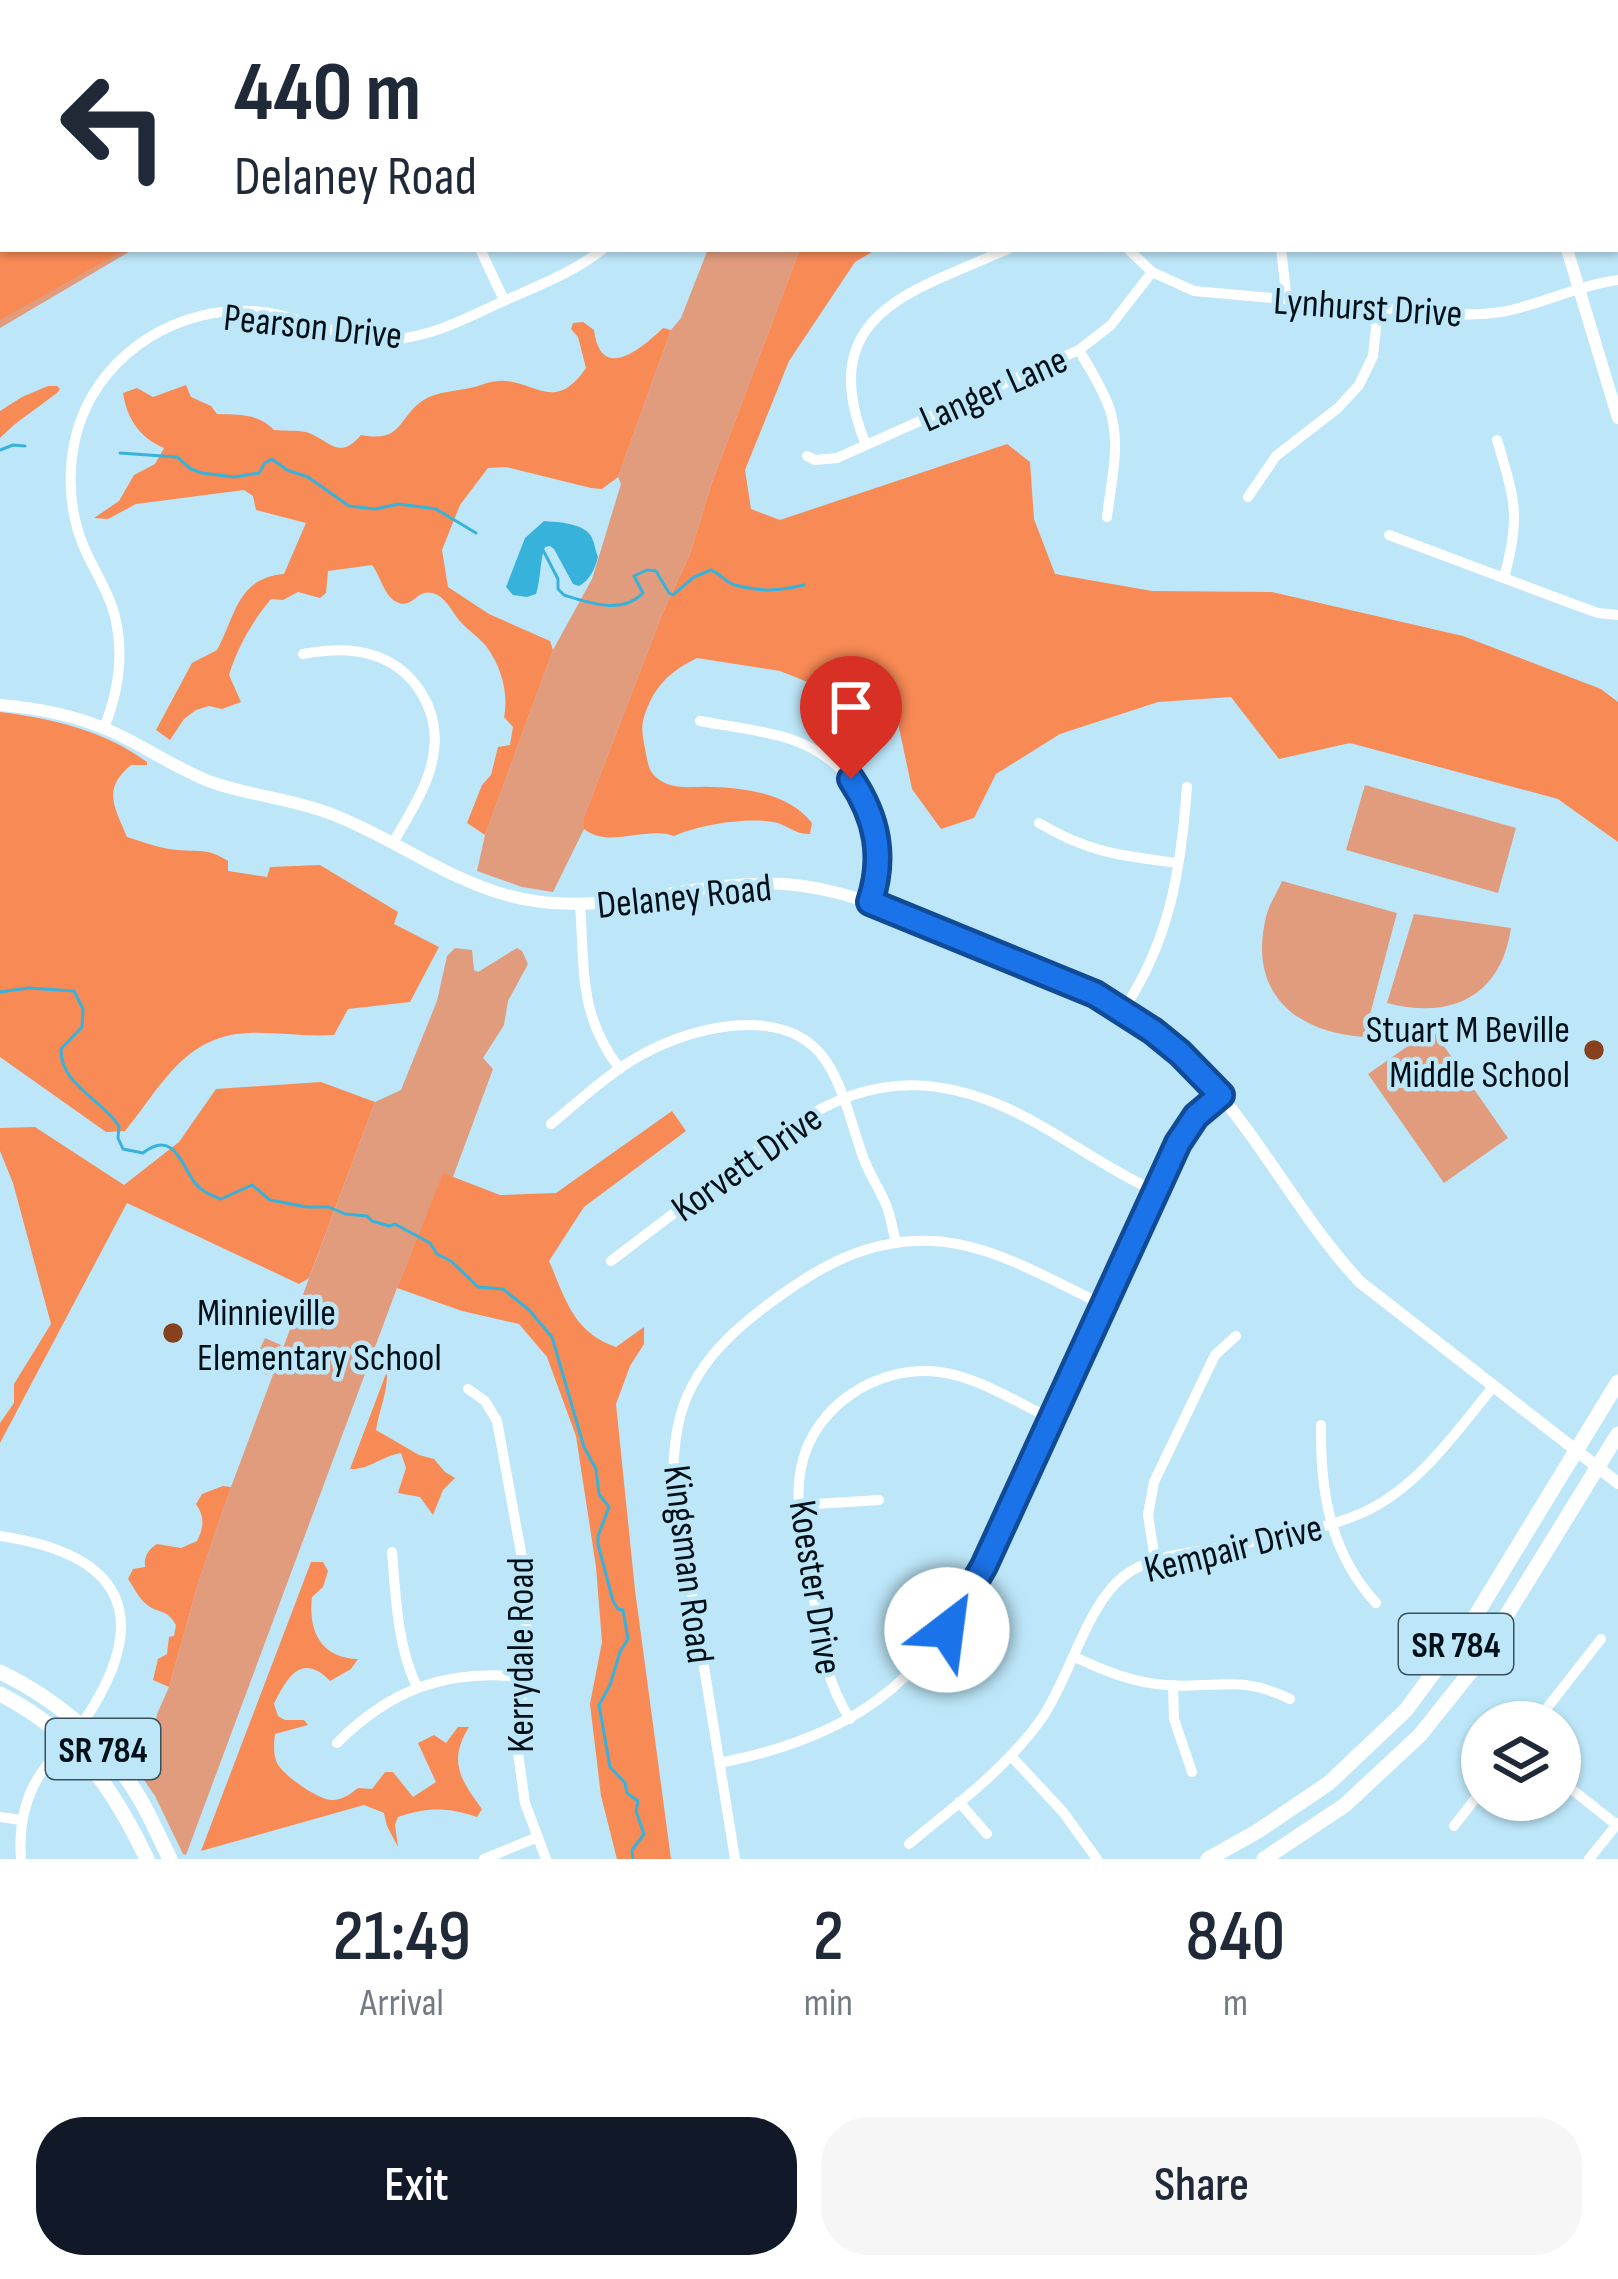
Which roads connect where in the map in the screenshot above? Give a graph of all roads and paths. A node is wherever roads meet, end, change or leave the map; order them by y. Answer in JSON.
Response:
{"nodes":[{"id":1,"x":481,"y":252,"type":"edge"},
{"id":2,"x":598,"y":252,"type":"edge"},
{"id":3,"x":1001,"y":252,"type":"edge"},
{"id":4,"x":1131,"y":252,"type":"edge"},
{"id":5,"x":1281,"y":252,"type":"edge"},
{"id":6,"x":1568,"y":252,"type":"edge"},
{"id":7,"x":1152,"y":272,"type":"junction"},
{"id":8,"x":1618,"y":280,"type":"edge"},
{"id":9,"x":1579,"y":288,"type":"junction"},
{"id":10,"x":1287,"y":300,"type":"junction"},
{"id":11,"x":504,"y":301,"type":"junction"},
{"id":12,"x":1378,"y":308,"type":"junction"},
{"id":13,"x":1079,"y":350,"type":"junction"},
{"id":14,"x":1618,"y":418,"type":"edge"},
{"id":15,"x":1497,"y":440,"type":"dead end"},
{"id":16,"x":866,"y":445,"type":"junction"},
{"id":17,"x":807,"y":456,"type":"dead end"},
{"id":18,"x":1248,"y":496,"type":"dead end"},
{"id":19,"x":1107,"y":517,"type":"dead end"},
{"id":20,"x":1389,"y":535,"type":"dead end"},
{"id":21,"x":1504,"y":578,"type":"junction"},
{"id":22,"x":1618,"y":615,"type":"edge"},
{"id":23,"x":303,"y":654,"type":"dead end"},
{"id":24,"x":0,"y":705,"type":"edge"},
{"id":25,"x":700,"y":721,"type":"dead end"},
{"id":26,"x":104,"y":728,"type":"junction"},
{"id":27,"x":1187,"y":787,"type":"dead end"},
{"id":28,"x":1039,"y":823,"type":"dead end"},
{"id":29,"x":393,"y":843,"type":"junction"},
{"id":30,"x":1178,"y":863,"type":"junction"},
{"id":31,"x":870,"y":902,"type":"junction"},
{"id":32,"x":580,"y":905,"type":"junction"},
{"id":33,"x":1123,"y":1010,"type":"junction"},
{"id":34,"x":620,"y":1069,"type":"junction"},
{"id":35,"x":1221,"y":1095,"type":"junction"},
{"id":36,"x":842,"y":1098,"type":"junction"},
{"id":37,"x":551,"y":1124,"type":"dead end"},
{"id":38,"x":1155,"y":1191,"type":"junction"},
{"id":39,"x":896,"y":1243,"type":"junction"},
{"id":40,"x":611,"y":1261,"type":"dead end"},
{"id":41,"x":1104,"y":1305,"type":"junction"},
{"id":42,"x":1236,"y":1336,"type":"dead end"},
{"id":43,"x":1618,"y":1382,"type":"edge"},
{"id":44,"x":1493,"y":1387,"type":"junction"},
{"id":45,"x":468,"y":1389,"type":"dead end"},
{"id":46,"x":1051,"y":1418,"type":"junction"},
{"id":47,"x":1321,"y":1425,"type":"dead end"},
{"id":48,"x":1618,"y":1434,"type":"edge"},
{"id":49,"x":1576,"y":1451,"type":"junction"},
{"id":50,"x":1598,"y":1468,"type":"junction"},
{"id":51,"x":1618,"y":1483,"type":"edge"},
{"id":52,"x":879,"y":1500,"type":"dead end"},
{"id":53,"x":799,"y":1505,"type":"junction"},
{"id":54,"x":1331,"y":1524,"type":"junction"},
{"id":55,"x":0,"y":1536,"type":"edge"},
{"id":56,"x":392,"y":1552,"type":"dead end"},
{"id":57,"x":1155,"y":1560,"type":"junction"},
{"id":58,"x":1376,"y":1603,"type":"dead end"},
{"id":59,"x":1601,"y":1639,"type":"dead end"},
{"id":60,"x":1075,"y":1657,"type":"junction"},
{"id":61,"x":0,"y":1672,"type":"edge"},
{"id":62,"x":523,"y":1677,"type":"junction"},
{"id":63,"x":1173,"y":1685,"type":"junction"},
{"id":64,"x":417,"y":1688,"type":"junction"},
{"id":65,"x":0,"y":1694,"type":"edge"},
{"id":66,"x":1290,"y":1699,"type":"dead end"},
{"id":67,"x":1552,"y":1701,"type":"edge"},
{"id":68,"x":850,"y":1719,"type":"junction"},
{"id":69,"x":80,"y":1726,"type":"junction"},
{"id":70,"x":69,"y":1741,"type":"junction"},
{"id":71,"x":337,"y":1743,"type":"dead end"},
{"id":72,"x":1011,"y":1756,"type":"junction"},
{"id":73,"x":719,"y":1763,"type":"junction"},
{"id":74,"x":1192,"y":1772,"type":"dead end"},
{"id":75,"x":1581,"y":1796,"type":"edge"},
{"id":76,"x":959,"y":1802,"type":"junction"},
{"id":77,"x":0,"y":1817,"type":"edge"},
{"id":78,"x":1461,"y":1817,"type":"edge"},
{"id":79,"x":21,"y":1820,"type":"junction"},
{"id":80,"x":1617,"y":1824,"type":"edge"},
{"id":81,"x":1454,"y":1826,"type":"dead end"},
{"id":82,"x":988,"y":1834,"type":"dead end"},
{"id":83,"x":538,"y":1838,"type":"junction"},
{"id":84,"x":909,"y":1844,"type":"dead end"},
{"id":85,"x":21,"y":1859,"type":"edge"},
{"id":86,"x":148,"y":1859,"type":"edge"},
{"id":87,"x":170,"y":1859,"type":"edge"},
{"id":88,"x":484,"y":1859,"type":"edge"},
{"id":89,"x":546,"y":1859,"type":"edge"},
{"id":90,"x":735,"y":1859,"type":"edge"},
{"id":91,"x":1097,"y":1859,"type":"edge"},
{"id":92,"x":1208,"y":1859,"type":"edge"},
{"id":93,"x":1264,"y":1859,"type":"edge"},
{"id":94,"x":1589,"y":1859,"type":"edge"}],
"edges":[{"from":1,"to":11,"type":"street"},
{"from":2,"to":11,"type":"street","name":"Pearson Drive"},
{"from":3,"to":16,"type":"street"},
{"from":4,"to":7,"type":"street","name":"Lynhurst Drive"},
{"from":5,"to":10,"type":"street"},
{"from":6,"to":9,"type":"street"},
{"from":7,"to":10,"type":"street","name":"Lynhurst Drive"},
{"from":7,"to":13,"type":"street","name":"Langer Lane"},
{"from":8,"to":9,"type":"street","name":"Lynhurst Drive"},
{"from":9,"to":12,"type":"street","name":"Lynhurst Drive"},
{"from":9,"to":14,"type":"street"},
{"from":10,"to":12,"type":"street","name":"Lynhurst Drive"},
{"from":11,"to":26,"type":"street","name":"Pearson Drive"},
{"from":12,"to":18,"type":"street"},
{"from":13,"to":16,"type":"street","name":"Langer Lane"},
{"from":13,"to":19,"type":"street"},
{"from":15,"to":21,"type":"street"},
{"from":16,"to":17,"type":"street","name":"Langer Lane"},
{"from":20,"to":21,"type":"street"},
{"from":21,"to":22,"type":"street"},
{"from":23,"to":29,"type":"street"},
{"from":24,"to":26,"type":"street","name":"Delaney Road"},
{"from":25,"to":31,"type":"street"},
{"from":26,"to":29,"type":"street","name":"Delaney Road"},
{"from":27,"to":30,"type":"street"},
{"from":28,"to":30,"type":"street"},
{"from":29,"to":32,"type":"street","name":"Delaney Road"},
{"from":30,"to":33,"type":"street"},
{"from":31,"to":32,"type":"street","name":"Delaney Road"},
{"from":31,"to":33,"type":"street","name":"Delaney Road"},
{"from":32,"to":34,"type":"street"},
{"from":33,"to":35,"type":"street","name":"Delaney Road"},
{"from":34,"to":36,"type":"street"},
{"from":34,"to":37,"type":"street"},
{"from":35,"to":38,"type":"street"},
{"from":35,"to":44,"type":"street","name":"Delaney Road"},
{"from":36,"to":38,"type":"street","name":"Korvett Drive"},
{"from":36,"to":39,"type":"street"},
{"from":36,"to":40,"type":"street","name":"Korvett Drive"},
{"from":38,"to":41,"type":"street"},
{"from":39,"to":41,"type":"street","name":"Kingsman Road"},
{"from":39,"to":73,"type":"street","name":"Kingsman Road"},
{"from":41,"to":46,"type":"street"},
{"from":42,"to":57,"type":"street"},
{"from":43,"to":49,"type":"main road","number":"SR 784"},
{"from":44,"to":49,"type":"street","name":"Delaney Road"},
{"from":44,"to":54,"type":"street","name":"Kempair Drive"},
{"from":45,"to":62,"type":"street","name":"Kerrydale Road"},
{"from":46,"to":53,"type":"street","name":"Koester Drive"},
{"from":46,"to":68,"type":"street"},
{"from":47,"to":54,"type":"street"},
{"from":48,"to":50,"type":"main road","number":"SR 784"},
{"from":49,"to":50,"type":"street","name":"Delaney Road"},
{"from":49,"to":92,"type":"main road","number":"SR 784"},
{"from":50,"to":51,"type":"street","name":"Delaney Road"},
{"from":50,"to":93,"type":"main road","number":"SR 784"},
{"from":52,"to":53,"type":"street"},
{"from":53,"to":68,"type":"street","name":"Koester Drive"},
{"from":54,"to":57,"type":"street","name":"Kempair Drive"},
{"from":54,"to":58,"type":"street"},
{"from":55,"to":69,"type":"street"},
{"from":56,"to":64,"type":"street"},
{"from":57,"to":60,"type":"street","name":"Kempair Drive"},
{"from":59,"to":67,"type":"street"},
{"from":60,"to":63,"type":"street"},
{"from":60,"to":72,"type":"street","name":"Kempair Drive"},
{"from":61,"to":69,"type":"main road","number":"SR 784"},
{"from":62,"to":64,"type":"street"},
{"from":62,"to":83,"type":"street","name":"Kerrydale Road"},
{"from":63,"to":66,"type":"street"},
{"from":63,"to":74,"type":"street"},
{"from":64,"to":71,"type":"street"},
{"from":65,"to":70,"type":"main road","number":"SR 784"},
{"from":68,"to":73,"type":"street"},
{"from":69,"to":70,"type":"street"},
{"from":69,"to":87,"type":"main road","number":"SR 784"},
{"from":70,"to":79,"type":"street"},
{"from":70,"to":86,"type":"main road","number":"SR 784"},
{"from":72,"to":76,"type":"street","name":"Kempair Drive"},
{"from":72,"to":91,"type":"street"},
{"from":73,"to":90,"type":"street","name":"Kingsman Road"},
{"from":75,"to":80,"type":"street"},
{"from":76,"to":82,"type":"street"},
{"from":76,"to":84,"type":"street","name":"Kempair Drive"},
{"from":77,"to":79,"type":"street"},
{"from":78,"to":81,"type":"street"},
{"from":79,"to":85,"type":"street"},
{"from":80,"to":94,"type":"street"},
{"from":83,"to":88,"type":"street"},
{"from":83,"to":89,"type":"street","name":"Kerrydale Road"}]}
